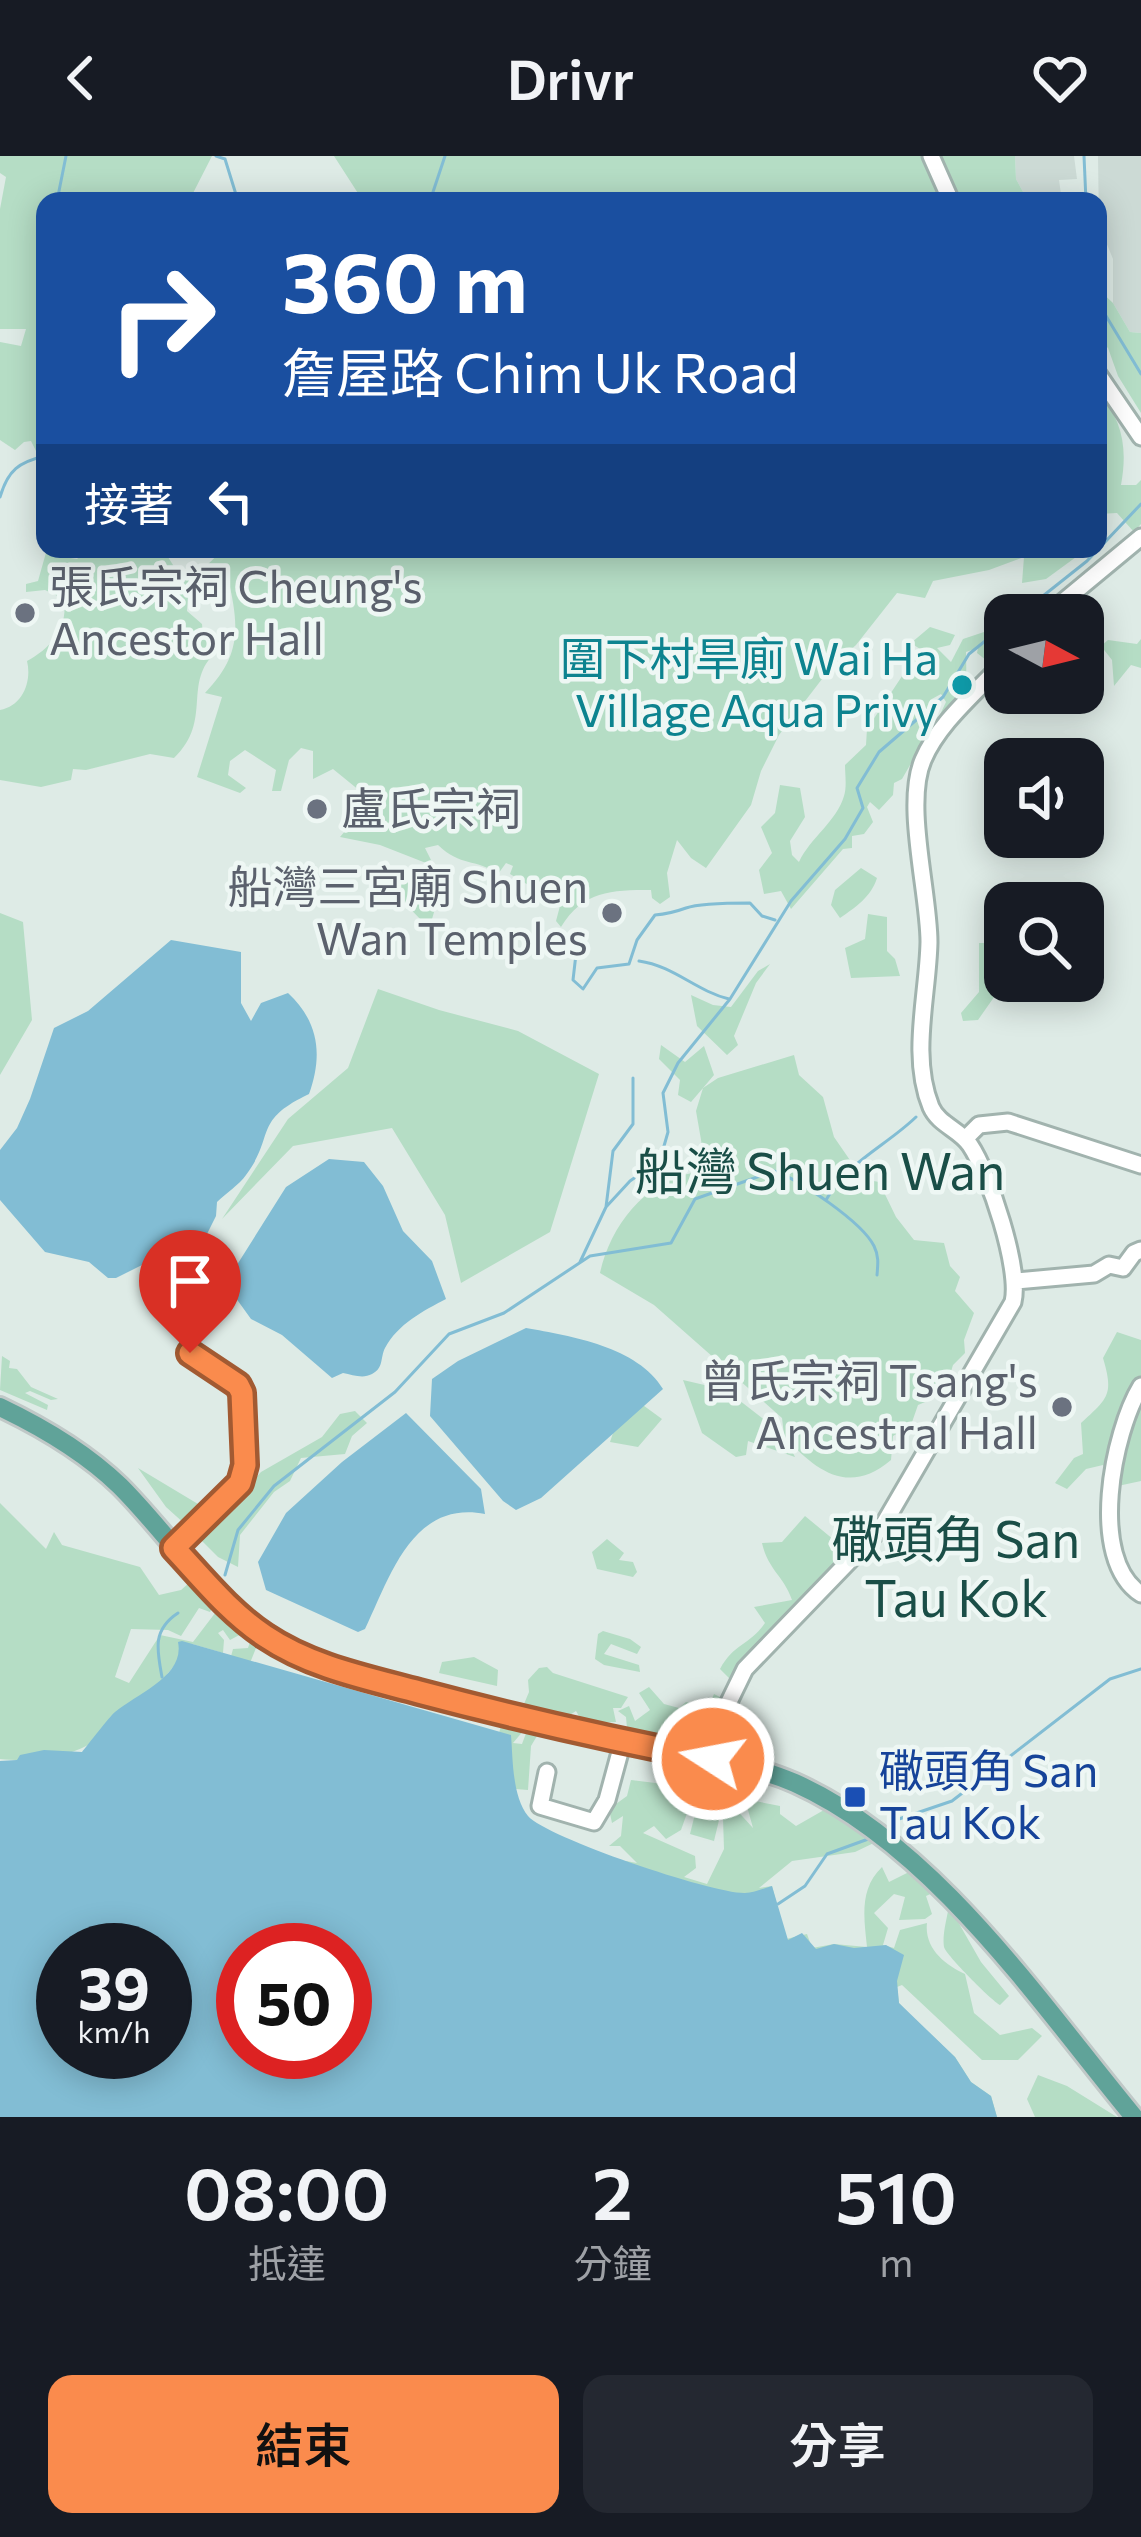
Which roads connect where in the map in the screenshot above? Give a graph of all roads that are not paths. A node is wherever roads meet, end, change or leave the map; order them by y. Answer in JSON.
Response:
{"nodes":[{"id":1,"x":932,"y":156,"type":"edge"},
{"id":2,"x":947,"y":192,"type":"edge"},
{"id":3,"x":1107,"y":387,"type":"edge"},
{"id":4,"x":1141,"y":437,"type":"edge"},
{"id":5,"x":1141,"y":537,"type":"edge"},
{"id":6,"x":1072,"y":594,"type":"edge"},
{"id":7,"x":984,"y":684,"type":"edge"},
{"id":8,"x":965,"y":1138,"type":"junction"},
{"id":9,"x":1141,"y":1165,"type":"edge"},
{"id":10,"x":1141,"y":1250,"type":"edge"},
{"id":11,"x":1016,"y":1281,"type":"junction"},
{"id":12,"x":190,"y":1353,"type":"dead end"},
{"id":13,"x":1141,"y":1386,"type":"edge"},
{"id":14,"x":0,"y":1407,"type":"edge"},
{"id":15,"x":174,"y":1548,"type":"junction"},
{"id":16,"x":1141,"y":1594,"type":"edge"},
{"id":17,"x":623,"y":1741,"type":"junction"},
{"id":18,"x":713,"y":1759,"type":"junction"},
{"id":19,"x":547,"y":1772,"type":"dead end"},
{"id":20,"x":1134,"y":2117,"type":"edge"}],
"edges":[{"from":1,"to":2,"type":"street"},
{"from":3,"to":4,"type":"street"},
{"from":5,"to":6,"type":"street"},
{"from":7,"to":8,"type":"street"},
{"from":8,"to":9,"type":"street"},
{"from":8,"to":11,"type":"street"},
{"from":10,"to":11,"type":"street"},
{"from":11,"to":18,"type":"street"},
{"from":12,"to":15,"type":"street"},
{"from":13,"to":16,"type":"street"},
{"from":14,"to":15,"type":"main road"},
{"from":15,"to":17,"type":"main road"},
{"from":17,"to":18,"type":"main road"},
{"from":17,"to":19,"type":"street"},
{"from":18,"to":20,"type":"main road"}]}
